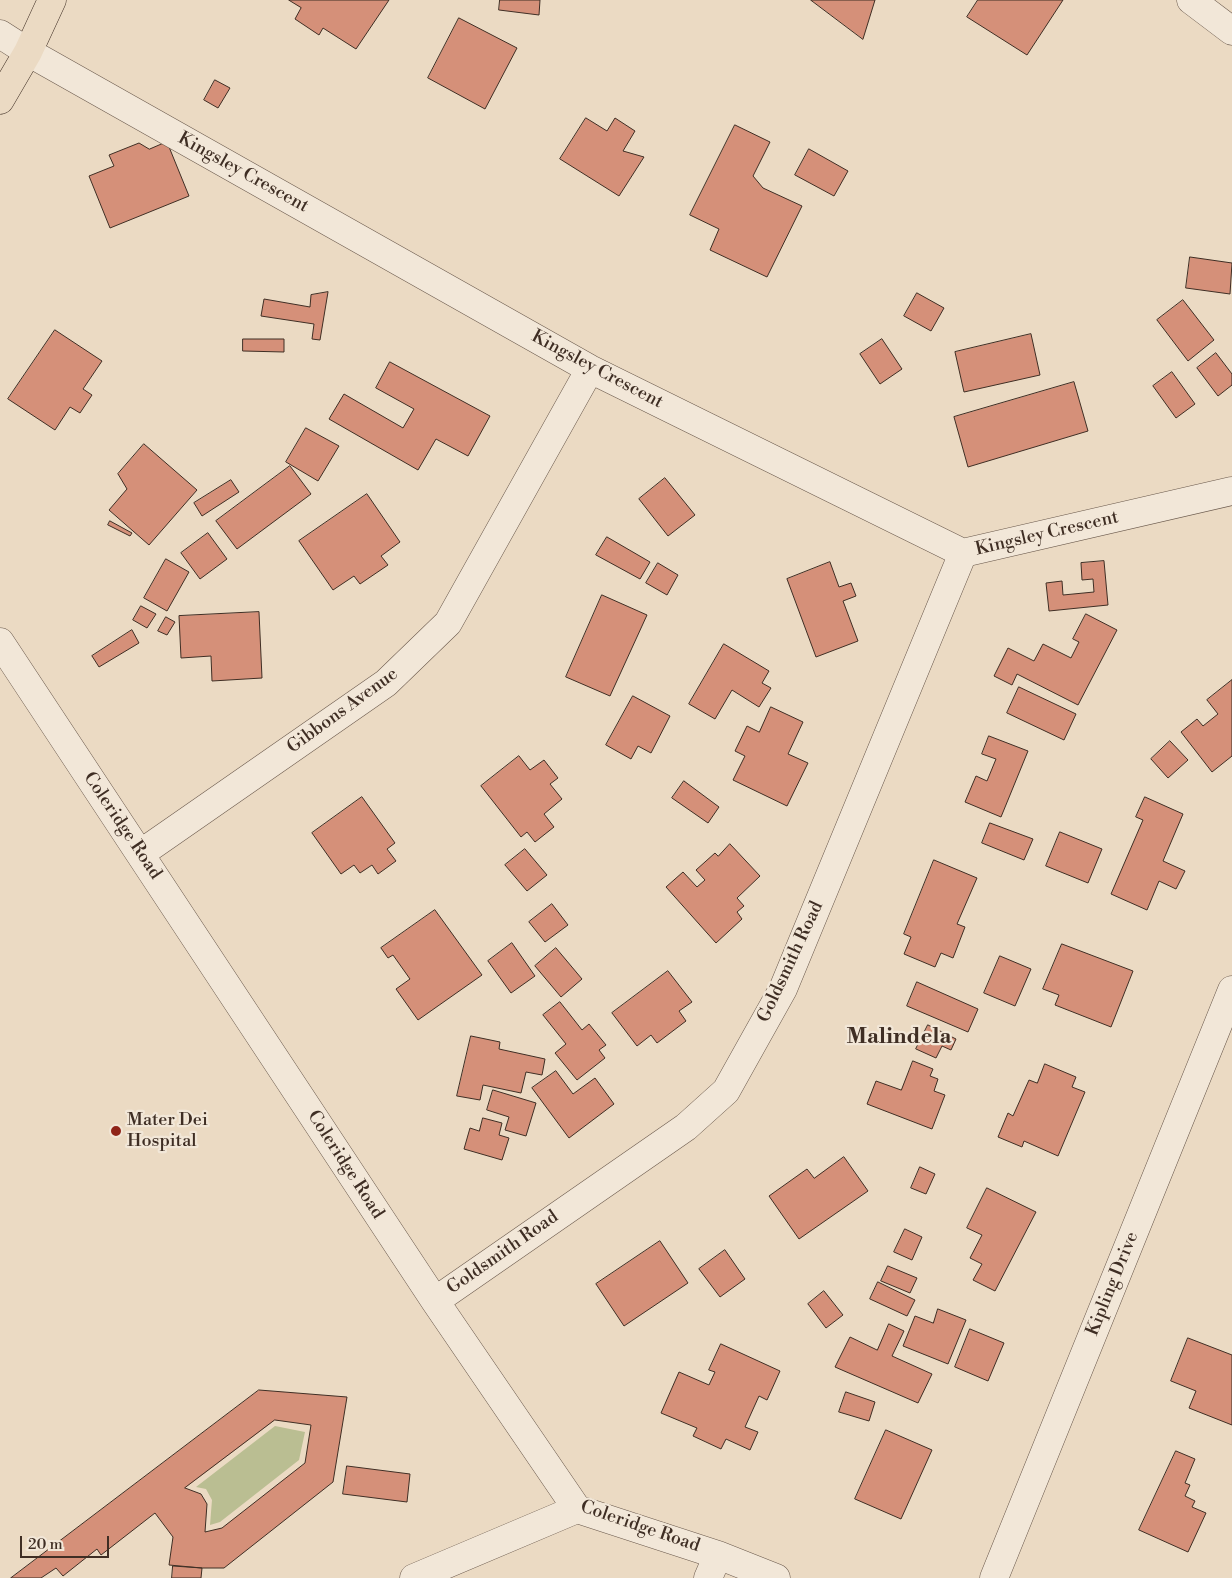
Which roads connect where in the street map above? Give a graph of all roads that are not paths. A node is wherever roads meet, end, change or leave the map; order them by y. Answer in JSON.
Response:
{"nodes":[{"id":1,"x":52,"y":0,"type":"edge"},
{"id":2,"x":1191,"y":0,"type":"edge"},
{"id":3,"x":1232,"y":31,"type":"edge"},
{"id":4,"x":0,"y":34,"type":"edge"},
{"id":5,"x":28,"y":52,"type":"junction"},
{"id":6,"x":0,"y":100,"type":"edge"},
{"id":7,"x":590,"y":369,"type":"junction"},
{"id":8,"x":1232,"y":491,"type":"edge"},
{"id":9,"x":963,"y":554,"type":"junction"},
{"id":10,"x":0,"y":642,"type":"edge"},
{"id":11,"x":140,"y":854,"type":"junction"},
{"id":12,"x":1232,"y":990,"type":"edge"},
{"id":13,"x":434,"y":1301,"type":"junction"},
{"id":14,"x":577,"y":1509,"type":"junction"},
{"id":15,"x":713,"y":1566,"type":"edge"},
{"id":16,"x":414,"y":1578,"type":"edge"},
{"id":17,"x":776,"y":1578,"type":"edge"},
{"id":18,"x":994,"y":1578,"type":"edge"}],
"edges":[{"from":1,"to":5,"type":"main road"},
{"from":2,"to":3,"type":"street"},
{"from":4,"to":5,"type":"street","name":"Kingsley Crescent"},
{"from":5,"to":6,"type":"main road"},
{"from":5,"to":7,"type":"street","name":"Kingsley Crescent"},
{"from":7,"to":9,"type":"street","name":"Kingsley Crescent"},
{"from":7,"to":11,"type":"street","name":"Gibbons Avenue"},
{"from":8,"to":9,"type":"street","name":"Kingsley Crescent"},
{"from":9,"to":13,"type":"street","name":"Goldsmith Road"},
{"from":10,"to":11,"type":"street","name":"Coleridge Road"},
{"from":11,"to":13,"type":"street","name":"Coleridge Road"},
{"from":12,"to":18,"type":"street","name":"Kipling Drive"},
{"from":13,"to":14,"type":"street","name":"Coleridge Road"},
{"from":14,"to":15,"type":"street","name":"Coleridge Road"},
{"from":14,"to":16,"type":"street"},
{"from":15,"to":17,"type":"street","name":"Coleridge Road"}]}
